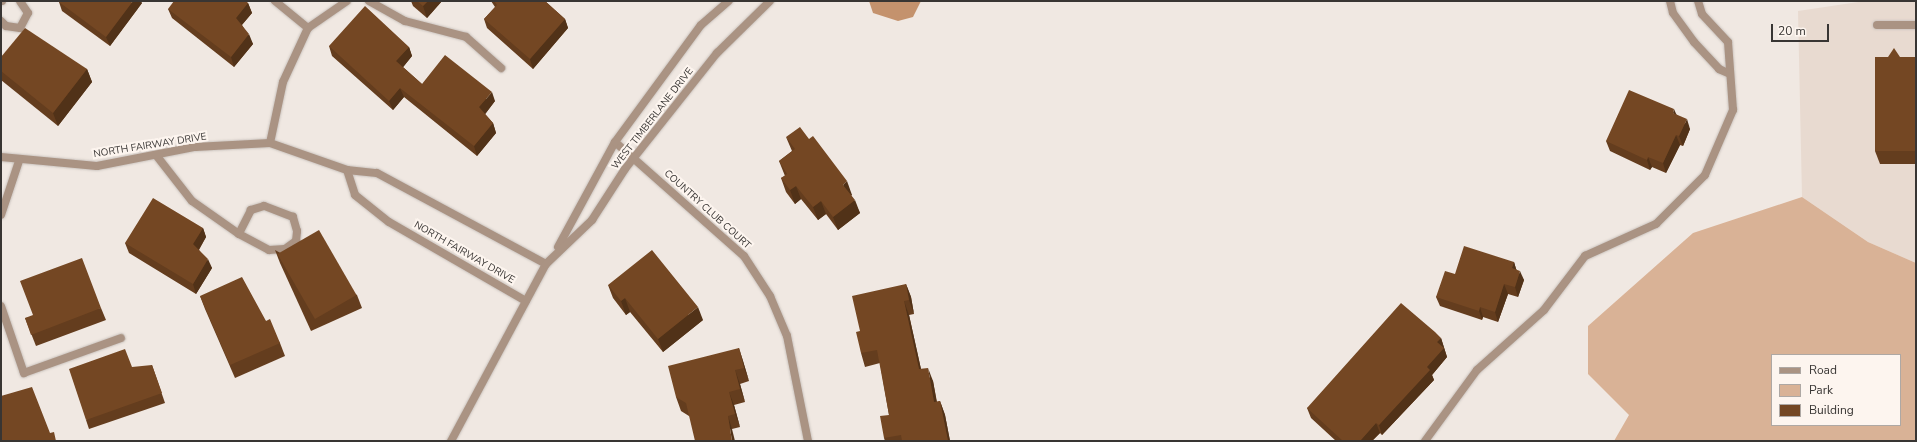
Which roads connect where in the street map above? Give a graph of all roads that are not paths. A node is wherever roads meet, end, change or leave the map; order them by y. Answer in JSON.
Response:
{"nodes":[{"id":1,"x":20,"y":1,"type":"edge"},
{"id":2,"x":276,"y":1,"type":"edge"},
{"id":3,"x":347,"y":1,"type":"edge"},
{"id":4,"x":369,"y":1,"type":"edge"},
{"id":5,"x":728,"y":1,"type":"edge"},
{"id":6,"x":770,"y":1,"type":"edge"},
{"id":7,"x":1670,"y":1,"type":"edge"},
{"id":8,"x":1698,"y":1,"type":"edge"},
{"id":9,"x":1,"y":21,"type":"edge"},
{"id":10,"x":1877,"y":25,"type":"dead end"},
{"id":11,"x":1916,"y":25,"type":"edge"},
{"id":12,"x":308,"y":28,"type":"junction"},
{"id":13,"x":501,"y":68,"type":"dead end"},
{"id":14,"x":1728,"y":73,"type":"junction"},
{"id":15,"x":615,"y":142,"type":"junction"},
{"id":16,"x":270,"y":143,"type":"junction"},
{"id":17,"x":156,"y":155,"type":"junction"},
{"id":18,"x":1,"y":157,"type":"edge"},
{"id":19,"x":634,"y":158,"type":"junction"},
{"id":20,"x":19,"y":162,"type":"junction"},
{"id":21,"x":347,"y":170,"type":"junction"},
{"id":22,"x":1,"y":215,"type":"edge"},
{"id":23,"x":239,"y":234,"type":"junction"},
{"id":24,"x":555,"y":252,"type":"junction"},
{"id":25,"x":546,"y":264,"type":"junction"},
{"id":26,"x":526,"y":301,"type":"junction"},
{"id":27,"x":1,"y":306,"type":"edge"},
{"id":28,"x":121,"y":338,"type":"dead end"},
{"id":29,"x":451,"y":441,"type":"edge"},
{"id":30,"x":808,"y":441,"type":"edge"},
{"id":31,"x":1425,"y":441,"type":"edge"}],
"edges":[{"from":1,"to":9,"type":"street"},
{"from":2,"to":12,"type":"street"},
{"from":3,"to":12,"type":"street"},
{"from":4,"to":13,"type":"street"},
{"from":5,"to":15,"type":"street","name":"WEST TIMBERLANE DRIVE"},
{"from":6,"to":19,"type":"street","name":"WEST TIMBERLANE DRIVE"},
{"from":7,"to":14,"type":"street"},
{"from":8,"to":14,"type":"street"},
{"from":10,"to":11,"type":"street"},
{"from":12,"to":16,"type":"street"},
{"from":14,"to":31,"type":"street"},
{"from":15,"to":19,"type":"street","name":"COUNTRY CLUB COURT"},
{"from":15,"to":24,"type":"street","name":"WEST TIMBERLANE DRIVE"},
{"from":16,"to":17,"type":"street","name":"NORTH FAIRWAY DRIVE"},
{"from":16,"to":21,"type":"street","name":"NORTH FAIRWAY DRIVE"},
{"from":17,"to":20,"type":"street","name":"NORTH FAIRWAY DRIVE"},
{"from":17,"to":23,"type":"street"},
{"from":18,"to":20,"type":"street","name":"NORTH FAIRWAY DRIVE"},
{"from":19,"to":24,"type":"street","name":"WEST TIMBERLANE DRIVE"},
{"from":19,"to":30,"type":"street","name":"COUNTRY CLUB COURT"},
{"from":20,"to":22,"type":"street"},
{"from":21,"to":25,"type":"street","name":"NORTH FAIRWAY DRIVE"},
{"from":21,"to":26,"type":"street","name":"NORTH FAIRWAY DRIVE"},
{"from":23,"to":23,"type":"street"},
{"from":24,"to":25,"type":"street","name":"WEST TIMBERLANE DRIVE"},
{"from":25,"to":26,"type":"street","name":"WEST TIMBERLANE DRIVE"},
{"from":26,"to":29,"type":"street","name":"WEST TIMBERLANE DRIVE"},
{"from":27,"to":28,"type":"street"}]}
